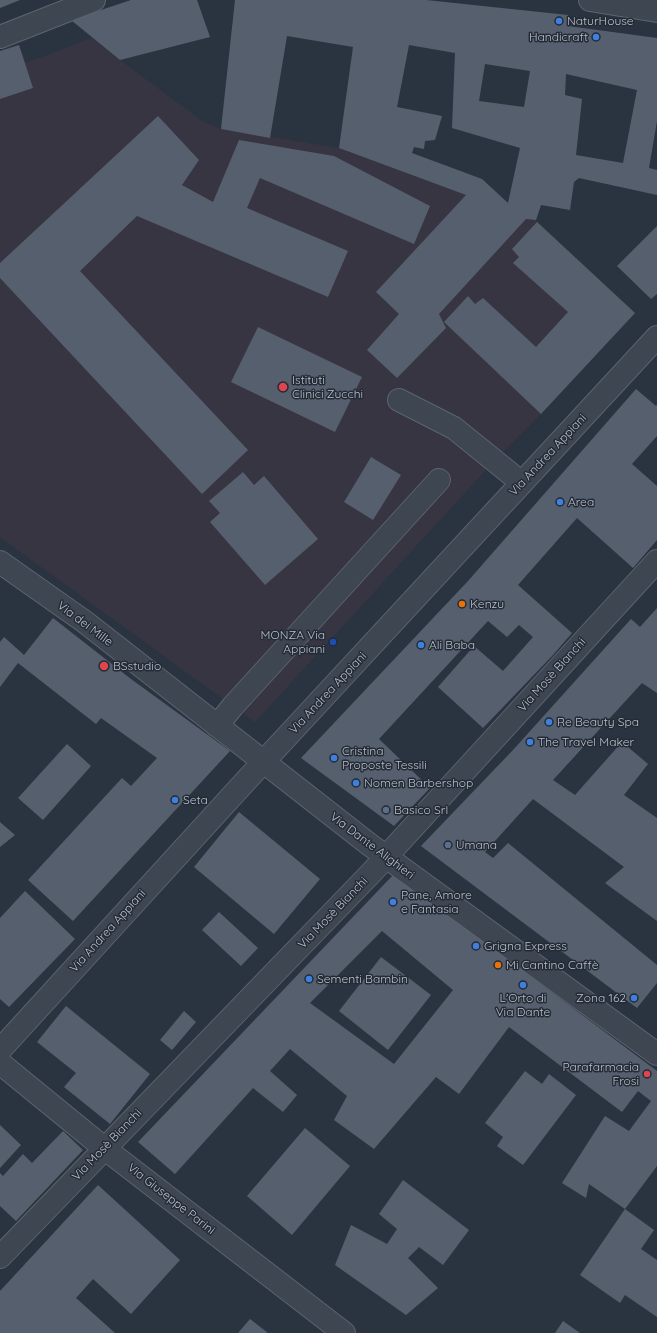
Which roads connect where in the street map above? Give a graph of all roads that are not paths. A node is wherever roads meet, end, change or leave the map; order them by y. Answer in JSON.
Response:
{"nodes":[{"id":1,"x":94,"y":0,"type":"edge"},
{"id":2,"x":590,"y":0,"type":"edge"},
{"id":3,"x":657,"y":11,"type":"edge"},
{"id":4,"x":0,"y":37,"type":"edge"},
{"id":5,"x":657,"y":337,"type":"edge"},
{"id":6,"x":399,"y":400,"type":"dead end"},
{"id":7,"x":439,"y":480,"type":"dead end"},
{"id":8,"x":522,"y":483,"type":"junction"},
{"id":9,"x":657,"y":561,"type":"edge"},
{"id":10,"x":0,"y":562,"type":"edge"},
{"id":11,"x":217,"y":726,"type":"junction"},
{"id":12,"x":263,"y":763,"type":"junction"},
{"id":13,"x":386,"y":857,"type":"junction"},
{"id":14,"x":0,"y":1050,"type":"edge"},
{"id":15,"x":657,"y":1054,"type":"edge"},
{"id":16,"x":0,"y":1063,"type":"edge"},
{"id":17,"x":104,"y":1148,"type":"junction"},
{"id":18,"x":0,"y":1257,"type":"edge"},
{"id":19,"x":344,"y":1333,"type":"edge"}],
"edges":[{"from":1,"to":4,"type":"street"},
{"from":2,"to":3,"type":"street"},
{"from":5,"to":8,"type":"street","name":"Via Andrea Appiani"},
{"from":6,"to":8,"type":"street"},
{"from":7,"to":11,"type":"street"},
{"from":8,"to":12,"type":"street","name":"Via Andrea Appiani"},
{"from":9,"to":13,"type":"street","name":"Via Mosè Bianchi"},
{"from":10,"to":11,"type":"street","name":"Via dei Mille"},
{"from":11,"to":12,"type":"street","name":"Via dei Mille"},
{"from":12,"to":13,"type":"street","name":"Via Dante Alighieri"},
{"from":12,"to":14,"type":"street","name":"Via Andrea Appiani"},
{"from":13,"to":15,"type":"street","name":"Via Dante Alighieri"},
{"from":13,"to":17,"type":"street","name":"Via Mosè Bianchi"},
{"from":16,"to":17,"type":"street","name":"Via Giuseppe Parini"},
{"from":17,"to":18,"type":"street","name":"Via Mosè Bianchi"},
{"from":17,"to":19,"type":"street","name":"Via Giuseppe Parini"}]}
